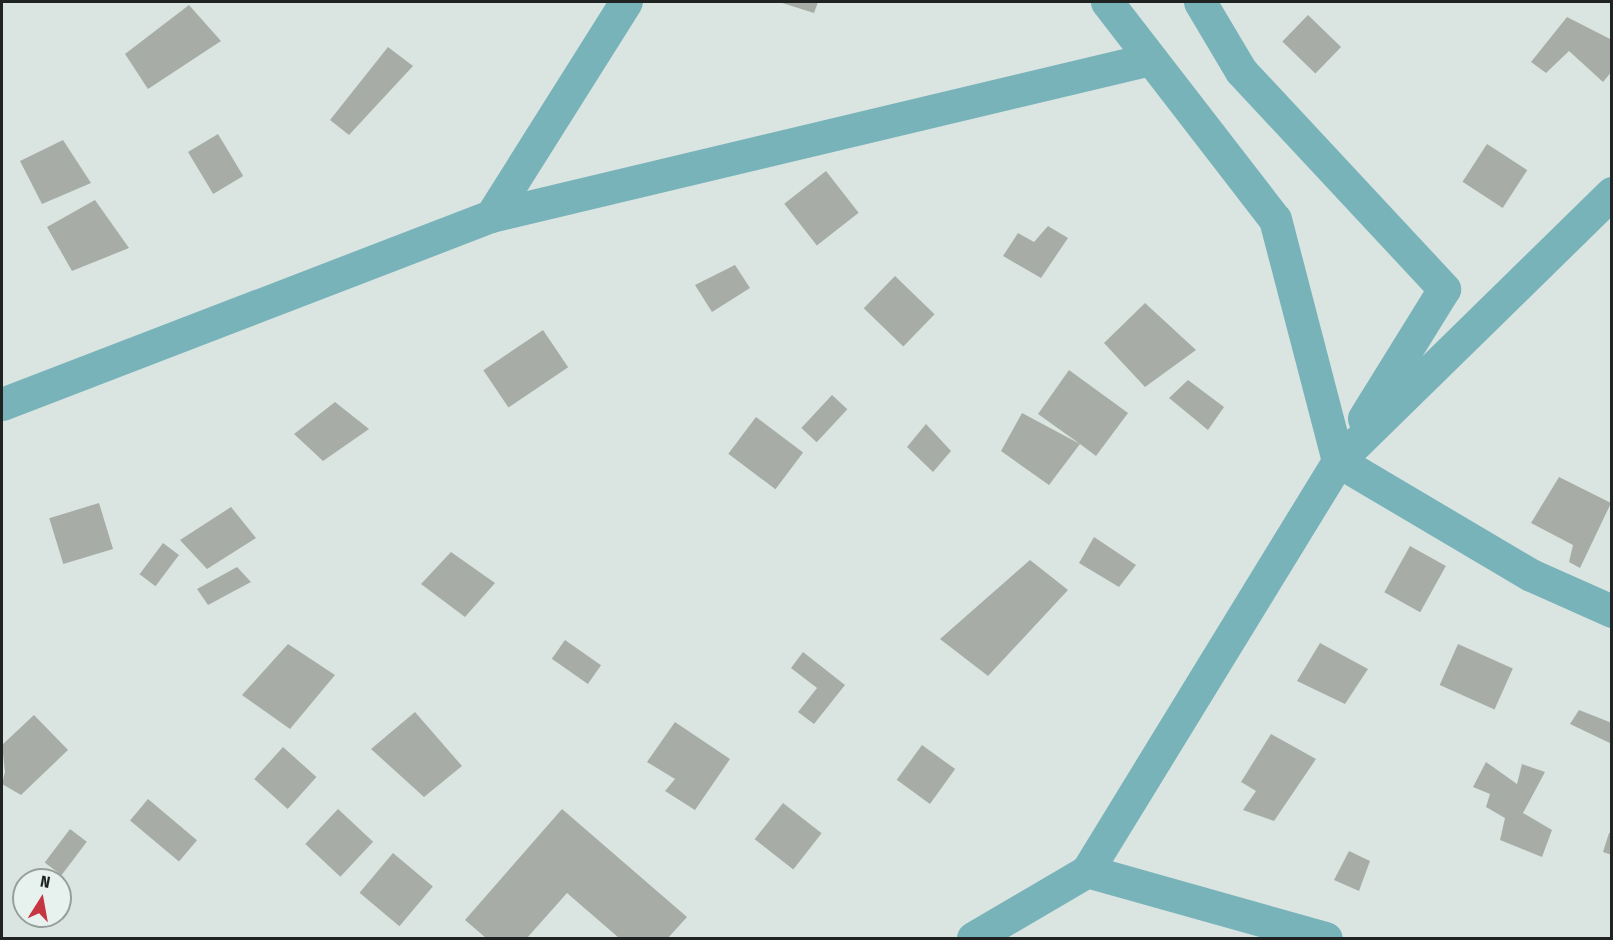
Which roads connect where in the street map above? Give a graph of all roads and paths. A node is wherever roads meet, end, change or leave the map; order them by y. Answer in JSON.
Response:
{"nodes":[{"id":1,"x":627,"y":2,"type":"edge"},
{"id":2,"x":1107,"y":2,"type":"edge"},
{"id":3,"x":1200,"y":2,"type":"edge"},
{"id":4,"x":1150,"y":59,"type":"junction"},
{"id":5,"x":1611,"y":193,"type":"edge"},
{"id":6,"x":491,"y":216,"type":"junction"},
{"id":7,"x":2,"y":404,"type":"edge"},
{"id":8,"x":1338,"y":461,"type":"junction"},
{"id":9,"x":1611,"y":611,"type":"edge"},
{"id":10,"x":1087,"y":871,"type":"junction"},
{"id":11,"x":973,"y":939,"type":"edge"},
{"id":12,"x":1326,"y":939,"type":"edge"}],
"edges":[{"from":1,"to":6,"type":"street"},
{"from":2,"to":4,"type":"street"},
{"from":3,"to":8,"type":"street"},
{"from":4,"to":6,"type":"street"},
{"from":4,"to":8,"type":"street"},
{"from":5,"to":8,"type":"street"},
{"from":6,"to":7,"type":"street"},
{"from":8,"to":9,"type":"street"},
{"from":8,"to":10,"type":"street"},
{"from":10,"to":11,"type":"street"},
{"from":10,"to":12,"type":"street"}]}
